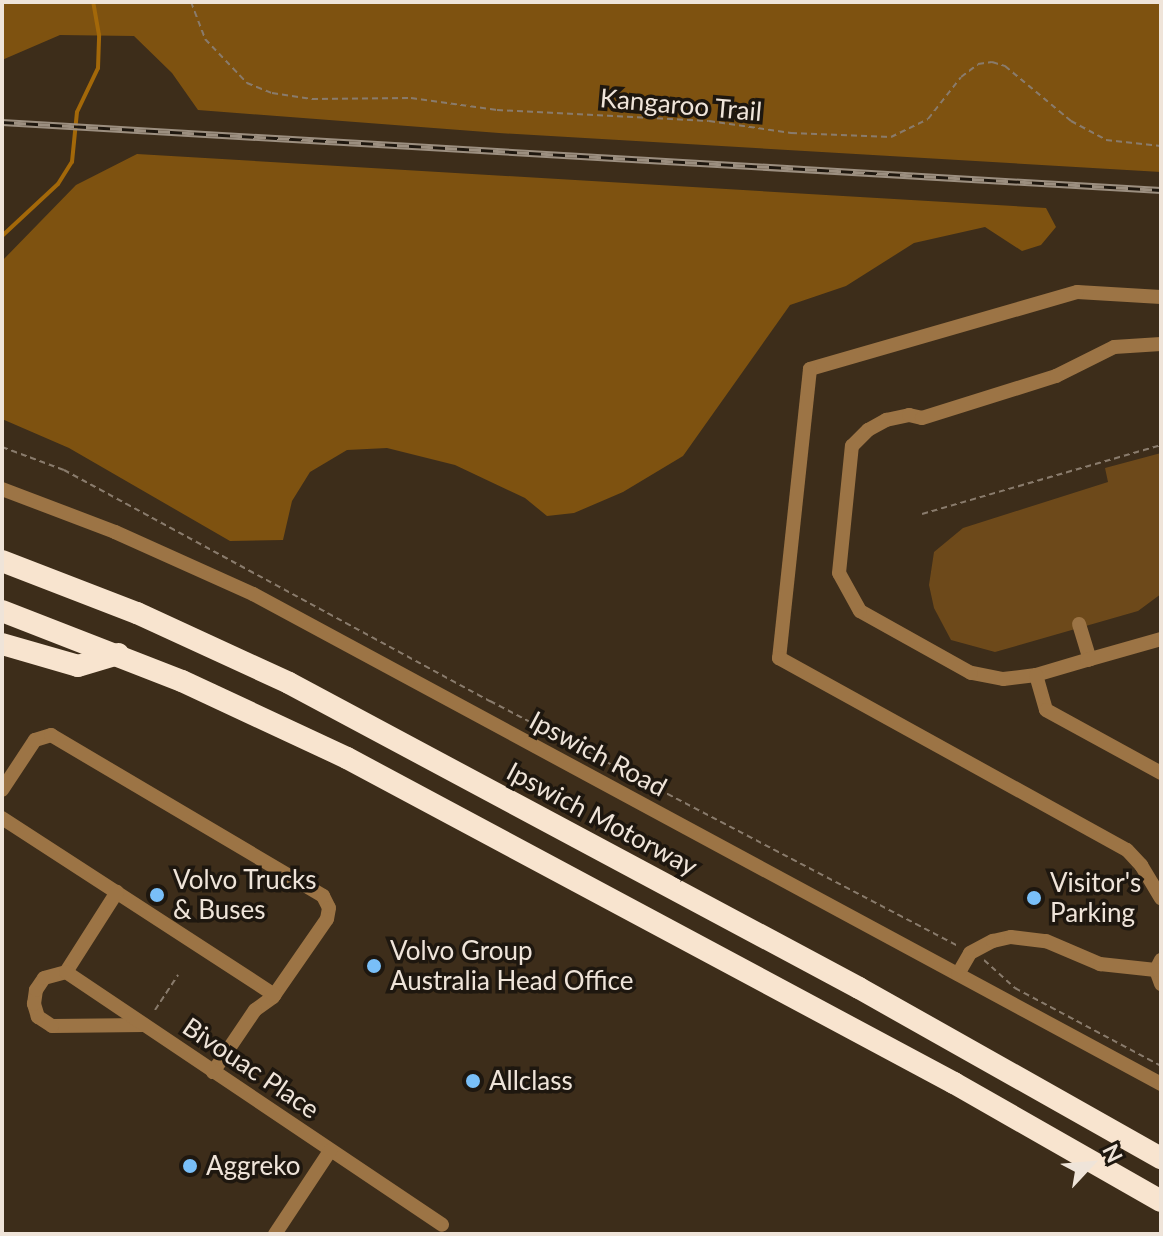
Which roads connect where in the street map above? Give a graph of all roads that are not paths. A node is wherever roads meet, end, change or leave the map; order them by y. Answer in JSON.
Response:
{"nodes":[{"id":1,"x":1161,"y":297,"type":"edge"},
{"id":2,"x":1161,"y":344,"type":"edge"},
{"id":3,"x":2,"y":489,"type":"edge"},
{"id":4,"x":2,"y":561,"type":"edge"},
{"id":5,"x":2,"y":611,"type":"edge"},
{"id":6,"x":1079,"y":624,"type":"dead end"},
{"id":7,"x":1161,"y":639,"type":"edge"},
{"id":8,"x":2,"y":644,"type":"edge"},
{"id":9,"x":118,"y":654,"type":"junction"},
{"id":10,"x":1087,"y":660,"type":"junction"},
{"id":11,"x":1036,"y":675,"type":"junction"},
{"id":12,"x":1161,"y":773,"type":"edge"},
{"id":13,"x":2,"y":790,"type":"edge"},
{"id":14,"x":2,"y":818,"type":"edge"},
{"id":15,"x":117,"y":892,"type":"junction"},
{"id":16,"x":1161,"y":898,"type":"edge"},
{"id":17,"x":1159,"y":971,"type":"edge"},
{"id":18,"x":66,"y":972,"type":"junction"},
{"id":19,"x":958,"y":974,"type":"junction"},
{"id":20,"x":275,"y":995,"type":"junction"},
{"id":21,"x":144,"y":1025,"type":"junction"},
{"id":22,"x":213,"y":1072,"type":"junction"},
{"id":23,"x":1161,"y":1084,"type":"edge"},
{"id":24,"x":330,"y":1151,"type":"junction"},
{"id":25,"x":1161,"y":1158,"type":"edge"},
{"id":26,"x":1161,"y":1201,"type":"edge"},
{"id":27,"x":442,"y":1225,"type":"dead end"},
{"id":28,"x":275,"y":1234,"type":"edge"}],
"edges":[{"from":1,"to":16,"type":"street"},
{"from":2,"to":11,"type":"street"},
{"from":3,"to":19,"type":"street","name":"Ipswich Road"},
{"from":4,"to":25,"type":"highway","name":"Ipswich Motorway"},
{"from":5,"to":9,"type":"highway"},
{"from":6,"to":10,"type":"street"},
{"from":7,"to":10,"type":"street"},
{"from":8,"to":9,"type":"highway"},
{"from":9,"to":26,"type":"highway"},
{"from":10,"to":11,"type":"street"},
{"from":11,"to":12,"type":"street"},
{"from":13,"to":20,"type":"street"},
{"from":14,"to":15,"type":"street"},
{"from":15,"to":18,"type":"street"},
{"from":15,"to":20,"type":"street"},
{"from":17,"to":19,"type":"street"},
{"from":18,"to":21,"type":"street","name":"Bivouac Place"},
{"from":18,"to":21,"type":"street","name":"Bivouac Place"},
{"from":19,"to":23,"type":"street","name":"Ipswich Road"},
{"from":20,"to":22,"type":"street"},
{"from":21,"to":22,"type":"street","name":"Bivouac Place"},
{"from":22,"to":24,"type":"street","name":"Bivouac Place"},
{"from":24,"to":27,"type":"street","name":"Bivouac Place"},
{"from":24,"to":28,"type":"street"}]}
